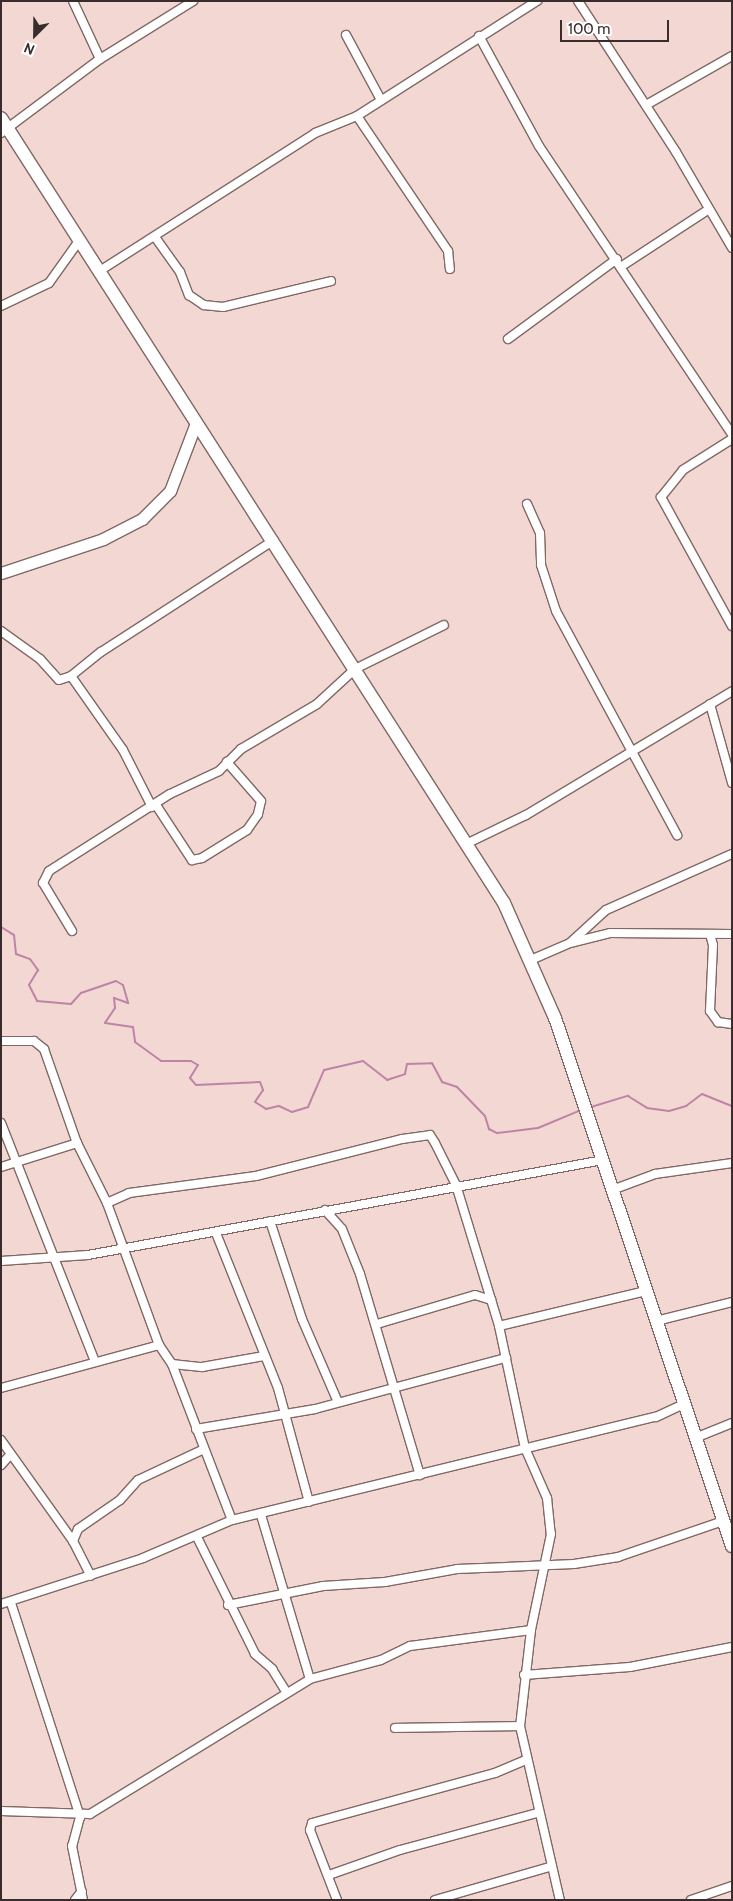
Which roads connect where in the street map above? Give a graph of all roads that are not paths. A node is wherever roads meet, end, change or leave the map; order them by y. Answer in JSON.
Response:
{"nodes":[{"id":1,"x":74,"y":1,"type":"edge"},
{"id":2,"x":193,"y":1,"type":"edge"},
{"id":3,"x":537,"y":1,"type":"edge"},
{"id":4,"x":578,"y":1,"type":"edge"},
{"id":5,"x":346,"y":34,"type":"dead end"},
{"id":6,"x":478,"y":36,"type":"junction"},
{"id":7,"x":732,"y":56,"type":"edge"},
{"id":8,"x":100,"y":59,"type":"junction"},
{"id":9,"x":381,"y":100,"type":"junction"},
{"id":10,"x":646,"y":105,"type":"junction"},
{"id":11,"x":357,"y":116,"type":"junction"},
{"id":12,"x":1,"y":118,"type":"edge"},
{"id":13,"x":5,"y":132,"type":"edge"},
{"id":14,"x":709,"y":209,"type":"junction"},
{"id":15,"x":155,"y":238,"type":"junction"},
{"id":16,"x":729,"y":239,"type":"edge"},
{"id":17,"x":79,"y":241,"type":"junction"},
{"id":18,"x":732,"y":248,"type":"edge"},
{"id":19,"x":619,"y":263,"type":"junction"},
{"id":20,"x":450,"y":269,"type":"dead end"},
{"id":21,"x":98,"y":272,"type":"junction"},
{"id":22,"x":331,"y":281,"type":"dead end"},
{"id":23,"x":1,"y":306,"type":"edge"},
{"id":24,"x":508,"y":339,"type":"dead end"},
{"id":25,"x":196,"y":423,"type":"junction"},
{"id":26,"x":732,"y":434,"type":"edge"},
{"id":27,"x":732,"y":439,"type":"edge"},
{"id":28,"x":527,"y":504,"type":"dead end"},
{"id":29,"x":274,"y":540,"type":"junction"},
{"id":30,"x":1,"y":573,"type":"edge"},
{"id":31,"x":444,"y":625,"type":"dead end"},
{"id":32,"x":732,"y":626,"type":"edge"},
{"id":33,"x":1,"y":631,"type":"edge"},
{"id":34,"x":355,"y":669,"type":"junction"},
{"id":35,"x":71,"y":676,"type":"junction"},
{"id":36,"x":732,"y":691,"type":"edge"},
{"id":37,"x":710,"y":704,"type":"junction"},
{"id":38,"x":635,"y":752,"type":"junction"},
{"id":39,"x":227,"y":762,"type":"junction"},
{"id":40,"x":732,"y":783,"type":"edge"},
{"id":41,"x":154,"y":806,"type":"junction"},
{"id":42,"x":678,"y":835,"type":"dead end"},
{"id":43,"x":468,"y":843,"type":"junction"},
{"id":44,"x":732,"y":854,"type":"edge"},
{"id":45,"x":72,"y":931,"type":"dead end"},
{"id":46,"x":710,"y":934,"type":"junction"},
{"id":47,"x":732,"y":934,"type":"edge"},
{"id":48,"x":570,"y":943,"type":"junction"},
{"id":49,"x":533,"y":959,"type":"junction"},
{"id":50,"x":732,"y":1024,"type":"edge"},
{"id":51,"x":1,"y":1041,"type":"edge"},
{"id":52,"x":1,"y":1123,"type":"edge"},
{"id":53,"x":77,"y":1143,"type":"junction"},
{"id":54,"x":603,"y":1160,"type":"junction"},
{"id":55,"x":732,"y":1163,"type":"edge"},
{"id":56,"x":16,"y":1164,"type":"junction"},
{"id":57,"x":1,"y":1166,"type":"edge"},
{"id":58,"x":456,"y":1185,"type":"junction"},
{"id":59,"x":612,"y":1190,"type":"junction"},
{"id":60,"x":107,"y":1203,"type":"junction"},
{"id":61,"x":325,"y":1210,"type":"junction"},
{"id":62,"x":270,"y":1221,"type":"junction"},
{"id":63,"x":216,"y":1233,"type":"junction"},
{"id":64,"x":122,"y":1249,"type":"junction"},
{"id":65,"x":53,"y":1256,"type":"junction"},
{"id":66,"x":1,"y":1261,"type":"edge"},
{"id":67,"x":646,"y":1291,"type":"junction"},
{"id":68,"x":491,"y":1300,"type":"junction"},
{"id":69,"x":732,"y":1302,"type":"edge"},
{"id":70,"x":656,"y":1321,"type":"junction"},
{"id":71,"x":377,"y":1324,"type":"junction"},
{"id":72,"x":499,"y":1326,"type":"junction"},
{"id":73,"x":159,"y":1345,"type":"junction"},
{"id":74,"x":264,"y":1356,"type":"junction"},
{"id":75,"x":506,"y":1358,"type":"junction"},
{"id":76,"x":94,"y":1362,"type":"junction"},
{"id":77,"x":172,"y":1364,"type":"junction"},
{"id":78,"x":1,"y":1388,"type":"edge"},
{"id":79,"x":396,"y":1389,"type":"junction"},
{"id":80,"x":338,"y":1402,"type":"junction"},
{"id":81,"x":684,"y":1404,"type":"junction"},
{"id":82,"x":287,"y":1414,"type":"junction"},
{"id":83,"x":732,"y":1423,"type":"edge"},
{"id":84,"x":196,"y":1429,"type":"junction"},
{"id":85,"x":695,"y":1438,"type":"junction"},
{"id":86,"x":1,"y":1440,"type":"edge"},
{"id":87,"x":525,"y":1448,"type":"junction"},
{"id":88,"x":202,"y":1450,"type":"junction"},
{"id":89,"x":10,"y":1455,"type":"junction"},
{"id":90,"x":1,"y":1465,"type":"edge"},
{"id":91,"x":420,"y":1475,"type":"junction"},
{"id":92,"x":308,"y":1502,"type":"junction"},
{"id":93,"x":261,"y":1516,"type":"junction"},
{"id":94,"x":232,"y":1520,"type":"junction"},
{"id":95,"x":723,"y":1521,"type":"junction"},
{"id":96,"x":198,"y":1537,"type":"junction"},
{"id":97,"x":73,"y":1541,"type":"junction"},
{"id":98,"x":732,"y":1546,"type":"edge"},
{"id":99,"x":545,"y":1564,"type":"junction"},
{"id":100,"x":91,"y":1576,"type":"junction"},
{"id":101,"x":281,"y":1593,"type":"junction"},
{"id":102,"x":11,"y":1602,"type":"junction"},
{"id":103,"x":1,"y":1604,"type":"edge"},
{"id":104,"x":228,"y":1605,"type":"junction"},
{"id":105,"x":531,"y":1630,"type":"junction"},
{"id":106,"x":732,"y":1647,"type":"edge"},
{"id":107,"x":524,"y":1675,"type":"junction"},
{"id":108,"x":310,"y":1679,"type":"junction"},
{"id":109,"x":286,"y":1691,"type":"junction"},
{"id":110,"x":520,"y":1726,"type":"junction"},
{"id":111,"x":395,"y":1728,"type":"dead end"},
{"id":112,"x":526,"y":1760,"type":"junction"},
{"id":113,"x":1,"y":1811,"type":"edge"},
{"id":114,"x":538,"y":1813,"type":"junction"},
{"id":115,"x":80,"y":1817,"type":"junction"},
{"id":116,"x":550,"y":1867,"type":"junction"},
{"id":117,"x":330,"y":1875,"type":"junction"},
{"id":118,"x":732,"y":1886,"type":"edge"},
{"id":119,"x":82,"y":1891,"type":"junction"},
{"id":120,"x":75,"y":1900,"type":"edge"},
{"id":121,"x":83,"y":1900,"type":"edge"},
{"id":122,"x":337,"y":1900,"type":"edge"},
{"id":123,"x":435,"y":1900,"type":"edge"},
{"id":124,"x":560,"y":1900,"type":"edge"},
{"id":125,"x":692,"y":1900,"type":"edge"}],
"edges":[{"from":1,"to":8,"type":"street"},
{"from":2,"to":8,"type":"street"},
{"from":3,"to":6,"type":"street"},
{"from":4,"to":10,"type":"street"},
{"from":5,"to":9,"type":"street"},
{"from":6,"to":9,"type":"street"},
{"from":6,"to":19,"type":"street"},
{"from":7,"to":10,"type":"street"},
{"from":8,"to":13,"type":"street"},
{"from":9,"to":11,"type":"street"},
{"from":10,"to":14,"type":"street"},
{"from":11,"to":15,"type":"street"},
{"from":11,"to":20,"type":"street"},
{"from":12,"to":13,"type":"main road"},
{"from":13,"to":17,"type":"main road"},
{"from":14,"to":16,"type":"street"},
{"from":14,"to":19,"type":"street"},
{"from":15,"to":21,"type":"street"},
{"from":15,"to":22,"type":"street"},
{"from":16,"to":18,"type":"street"},
{"from":17,"to":21,"type":"main road"},
{"from":17,"to":23,"type":"street"},
{"from":19,"to":24,"type":"street"},
{"from":19,"to":26,"type":"street"},
{"from":21,"to":25,"type":"main road"},
{"from":25,"to":29,"type":"main road"},
{"from":25,"to":30,"type":"street"},
{"from":27,"to":32,"type":"street"},
{"from":28,"to":38,"type":"street"},
{"from":29,"to":34,"type":"main road"},
{"from":29,"to":35,"type":"street"},
{"from":31,"to":34,"type":"street"},
{"from":33,"to":35,"type":"street"},
{"from":34,"to":39,"type":"street"},
{"from":34,"to":43,"type":"main road"},
{"from":35,"to":41,"type":"street"},
{"from":36,"to":37,"type":"street"},
{"from":37,"to":38,"type":"street"},
{"from":37,"to":40,"type":"street"},
{"from":38,"to":42,"type":"street"},
{"from":38,"to":43,"type":"street"},
{"from":39,"to":41,"type":"street"},
{"from":39,"to":41,"type":"street"},
{"from":41,"to":45,"type":"street"},
{"from":43,"to":49,"type":"main road"},
{"from":44,"to":48,"type":"street"},
{"from":46,"to":47,"type":"street"},
{"from":46,"to":48,"type":"street"},
{"from":46,"to":50,"type":"street"},
{"from":48,"to":49,"type":"street"},
{"from":49,"to":54,"type":"main road"},
{"from":51,"to":53,"type":"street"},
{"from":52,"to":56,"type":"street"},
{"from":53,"to":56,"type":"street"},
{"from":53,"to":60,"type":"street"},
{"from":54,"to":58,"type":"street"},
{"from":54,"to":59,"type":"main road"},
{"from":55,"to":59,"type":"street"},
{"from":56,"to":57,"type":"street"},
{"from":56,"to":65,"type":"street"},
{"from":58,"to":60,"type":"street"},
{"from":58,"to":61,"type":"street"},
{"from":58,"to":68,"type":"street"},
{"from":59,"to":67,"type":"main road"},
{"from":60,"to":64,"type":"street"},
{"from":61,"to":62,"type":"street"},
{"from":61,"to":71,"type":"street"},
{"from":62,"to":63,"type":"street"},
{"from":62,"to":80,"type":"street"},
{"from":63,"to":64,"type":"street"},
{"from":63,"to":74,"type":"street"},
{"from":64,"to":65,"type":"street"},
{"from":64,"to":73,"type":"street"},
{"from":65,"to":66,"type":"street"},
{"from":65,"to":76,"type":"street"},
{"from":67,"to":70,"type":"main road"},
{"from":67,"to":72,"type":"street"},
{"from":68,"to":71,"type":"street"},
{"from":68,"to":72,"type":"street"},
{"from":69,"to":70,"type":"street"},
{"from":70,"to":81,"type":"main road"},
{"from":71,"to":79,"type":"street"},
{"from":72,"to":75,"type":"street"},
{"from":73,"to":76,"type":"street"},
{"from":73,"to":77,"type":"street"},
{"from":74,"to":77,"type":"street"},
{"from":74,"to":82,"type":"street"},
{"from":75,"to":79,"type":"street"},
{"from":75,"to":87,"type":"street"},
{"from":76,"to":78,"type":"street"},
{"from":77,"to":84,"type":"street"},
{"from":79,"to":80,"type":"street"},
{"from":79,"to":91,"type":"street"},
{"from":80,"to":82,"type":"street"},
{"from":81,"to":85,"type":"main road"},
{"from":81,"to":87,"type":"street"},
{"from":82,"to":84,"type":"street"},
{"from":82,"to":92,"type":"street"},
{"from":83,"to":85,"type":"street"},
{"from":84,"to":88,"type":"street"},
{"from":85,"to":95,"type":"main road"},
{"from":86,"to":89,"type":"street"},
{"from":87,"to":91,"type":"street"},
{"from":87,"to":99,"type":"street"},
{"from":88,"to":94,"type":"street"},
{"from":88,"to":97,"type":"street"},
{"from":89,"to":90,"type":"street"},
{"from":89,"to":97,"type":"street"},
{"from":91,"to":92,"type":"street"},
{"from":92,"to":93,"type":"street"},
{"from":93,"to":94,"type":"street"},
{"from":93,"to":101,"type":"street"},
{"from":94,"to":96,"type":"street"},
{"from":95,"to":98,"type":"main road"},
{"from":95,"to":99,"type":"street"},
{"from":96,"to":100,"type":"street"},
{"from":96,"to":104,"type":"street"},
{"from":97,"to":100,"type":"street"},
{"from":99,"to":101,"type":"street"},
{"from":99,"to":105,"type":"street"},
{"from":100,"to":102,"type":"street"},
{"from":101,"to":104,"type":"street"},
{"from":101,"to":108,"type":"street"},
{"from":102,"to":103,"type":"street"},
{"from":102,"to":115,"type":"street"},
{"from":104,"to":109,"type":"street"},
{"from":105,"to":107,"type":"street"},
{"from":105,"to":108,"type":"street"},
{"from":106,"to":107,"type":"street"},
{"from":107,"to":110,"type":"street"},
{"from":108,"to":109,"type":"street"},
{"from":109,"to":115,"type":"street"},
{"from":110,"to":111,"type":"street"},
{"from":110,"to":112,"type":"street"},
{"from":112,"to":114,"type":"street"},
{"from":112,"to":117,"type":"street"},
{"from":113,"to":115,"type":"street"},
{"from":114,"to":116,"type":"street"},
{"from":114,"to":117,"type":"street"},
{"from":115,"to":119,"type":"street"},
{"from":116,"to":123,"type":"street"},
{"from":116,"to":124,"type":"street"},
{"from":117,"to":122,"type":"street"},
{"from":118,"to":125,"type":"street"},
{"from":119,"to":120,"type":"street"},
{"from":119,"to":121,"type":"street"}]}
